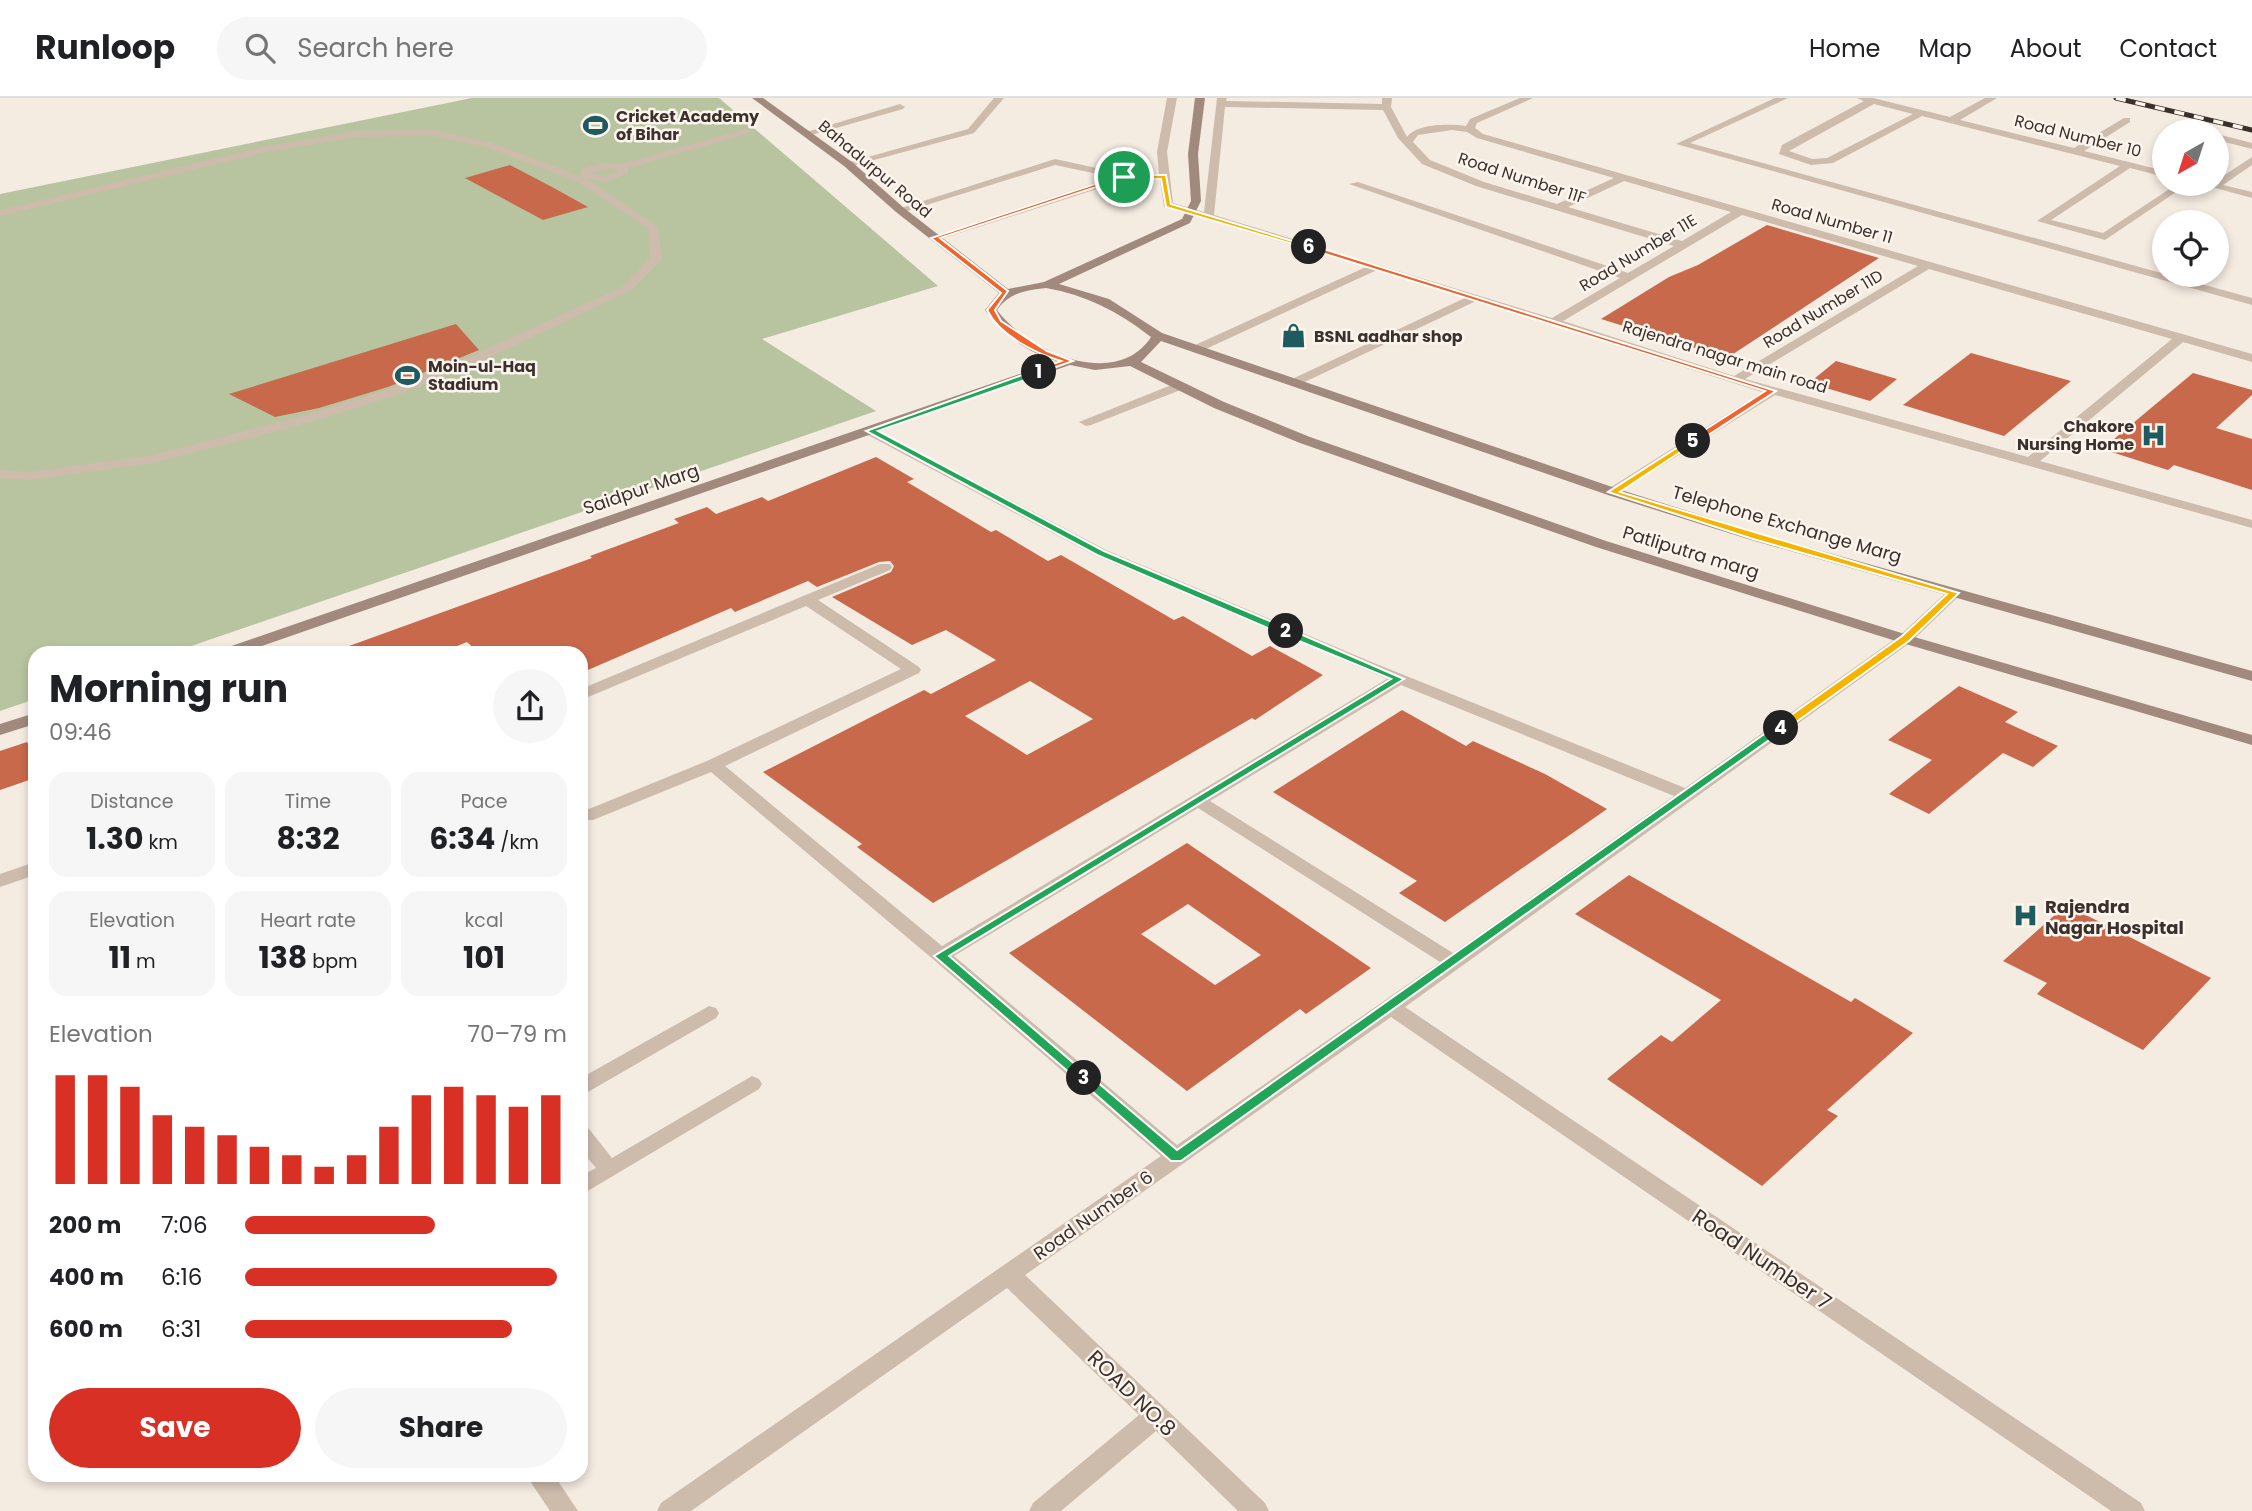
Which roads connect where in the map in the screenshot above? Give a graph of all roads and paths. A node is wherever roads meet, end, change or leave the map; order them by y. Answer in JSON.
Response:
{"nodes":[{"id":1,"x":757,"y":98,"type":"edge"},
{"id":2,"x":999,"y":98,"type":"edge"},
{"id":3,"x":1172,"y":98,"type":"edge"},
{"id":4,"x":1200,"y":98,"type":"edge"},
{"id":5,"x":1528,"y":98,"type":"edge"},
{"id":6,"x":1783,"y":98,"type":"edge"},
{"id":7,"x":1992,"y":98,"type":"edge"},
{"id":8,"x":1867,"y":99,"type":"edge"},
{"id":9,"x":1221,"y":101,"type":"edge"},
{"id":10,"x":1387,"y":103,"type":"edge"},
{"id":11,"x":901,"y":107,"type":"dead end"},
{"id":12,"x":1921,"y":113,"type":"junction"},
{"id":13,"x":1952,"y":120,"type":"junction"},
{"id":14,"x":2127,"y":120,"type":"dead end"},
{"id":15,"x":1470,"y":129,"type":"junction"},
{"id":16,"x":745,"y":132,"type":"dead end"},
{"id":17,"x":808,"y":133,"type":"junction"},
{"id":18,"x":2230,"y":140,"type":"edge"},
{"id":19,"x":1407,"y":143,"type":"junction"},
{"id":20,"x":2252,"y":146,"type":"edge"},
{"id":21,"x":2076,"y":151,"type":"junction"},
{"id":22,"x":2252,"y":160,"type":"edge"},
{"id":23,"x":848,"y":164,"type":"junction"},
{"id":24,"x":2128,"y":165,"type":"junction"},
{"id":25,"x":2152,"y":171,"type":"edge"},
{"id":26,"x":2230,"y":173,"type":"edge"},
{"id":27,"x":1124,"y":177,"type":"junction"},
{"id":28,"x":1164,"y":177,"type":"junction"},
{"id":29,"x":1624,"y":177,"type":"junction"},
{"id":30,"x":584,"y":178,"type":"junction"},
{"id":31,"x":1354,"y":184,"type":"dead end"},
{"id":32,"x":2230,"y":190,"type":"edge"},
{"id":33,"x":2252,"y":195,"type":"edge"},
{"id":34,"x":2165,"y":196,"type":"edge"},
{"id":35,"x":1559,"y":208,"type":"junction"},
{"id":36,"x":900,"y":210,"type":"junction"},
{"id":37,"x":1193,"y":211,"type":"junction"},
{"id":38,"x":1740,"y":211,"type":"junction"},
{"id":39,"x":0,"y":214,"type":"edge"},
{"id":40,"x":1209,"y":218,"type":"junction"},
{"id":41,"x":934,"y":238,"type":"junction"},
{"id":42,"x":1683,"y":245,"type":"junction"},
{"id":43,"x":1927,"y":265,"type":"junction"},
{"id":44,"x":1376,"y":266,"type":"junction"},
{"id":45,"x":1084,"y":268,"type":"junction"},
{"id":46,"x":1629,"y":277,"type":"junction"},
{"id":47,"x":1046,"y":285,"type":"junction"},
{"id":48,"x":1005,"y":292,"type":"junction"},
{"id":49,"x":1090,"y":293,"type":"junction"},
{"id":50,"x":1474,"y":298,"type":"junction"},
{"id":51,"x":2252,"y":302,"type":"edge"},
{"id":52,"x":1552,"y":323,"type":"junction"},
{"id":53,"x":1158,"y":336,"type":"junction"},
{"id":54,"x":2182,"y":338,"type":"junction"},
{"id":55,"x":1198,"y":349,"type":"junction"},
{"id":56,"x":2252,"y":358,"type":"edge"},
{"id":57,"x":1069,"y":361,"type":"junction"},
{"id":58,"x":1131,"y":362,"type":"junction"},
{"id":59,"x":1735,"y":380,"type":"junction"},
{"id":60,"x":1294,"y":383,"type":"junction"},
{"id":61,"x":1179,"y":386,"type":"junction"},
{"id":62,"x":1772,"y":391,"type":"junction"},
{"id":63,"x":1086,"y":422,"type":"dead end"},
{"id":64,"x":871,"y":431,"type":"junction"},
{"id":65,"x":2029,"y":463,"type":"junction"},
{"id":66,"x":0,"y":474,"type":"edge"},
{"id":67,"x":1613,"y":492,"type":"junction"},
{"id":68,"x":2252,"y":524,"type":"edge"},
{"id":69,"x":885,"y":567,"type":"dead end"},
{"id":70,"x":1954,"y":593,"type":"junction"},
{"id":71,"x":806,"y":599,"type":"junction"},
{"id":72,"x":1905,"y":639,"type":"junction"},
{"id":73,"x":246,"y":646,"type":"edge"},
{"id":74,"x":2252,"y":676,"type":"edge"},
{"id":75,"x":1399,"y":679,"type":"junction"},
{"id":76,"x":588,"y":692,"type":"edge"},
{"id":77,"x":28,"y":720,"type":"edge"},
{"id":78,"x":0,"y":730,"type":"edge"},
{"id":79,"x":2252,"y":740,"type":"edge"},
{"id":80,"x":713,"y":765,"type":"junction"},
{"id":81,"x":1687,"y":794,"type":"junction"},
{"id":82,"x":1198,"y":800,"type":"junction"},
{"id":83,"x":588,"y":813,"type":"edge"},
{"id":84,"x":28,"y":871,"type":"edge"},
{"id":85,"x":0,"y":881,"type":"edge"},
{"id":86,"x":941,"y":956,"type":"junction"},
{"id":87,"x":1454,"y":962,"type":"junction"},
{"id":88,"x":1391,"y":1007,"type":"junction"},
{"id":89,"x":709,"y":1013,"type":"dead end"},
{"id":90,"x":588,"y":1084,"type":"edge"},
{"id":91,"x":752,"y":1084,"type":"dead end"},
{"id":92,"x":588,"y":1143,"type":"edge"},
{"id":93,"x":1176,"y":1157,"type":"junction"},
{"id":94,"x":610,"y":1170,"type":"junction"},
{"id":95,"x":588,"y":1183,"type":"edge"},
{"id":96,"x":1008,"y":1274,"type":"junction"},
{"id":97,"x":1156,"y":1416,"type":"junction"},
{"id":98,"x":544,"y":1482,"type":"edge"},
{"id":99,"x":565,"y":1511,"type":"edge"},
{"id":100,"x":670,"y":1511,"type":"edge"},
{"id":101,"x":1042,"y":1511,"type":"edge"},
{"id":102,"x":1256,"y":1511,"type":"edge"},
{"id":103,"x":2132,"y":1511,"type":"edge"}],
"edges":[{"from":1,"to":17,"type":"main road","name":"Bahadurpur Road"},
{"from":2,"to":23,"type":"street"},
{"from":3,"to":28,"type":"street"},
{"from":4,"to":37,"type":"main road"},
{"from":5,"to":15,"type":"street"},
{"from":6,"to":51,"type":"street"},
{"from":7,"to":13,"type":"street"},
{"from":8,"to":12,"type":"street","name":"Road Number 10"},
{"from":8,"to":12,"type":"street"},
{"from":9,"to":10,"type":"street"},
{"from":9,"to":40,"type":"street"},
{"from":10,"to":19,"type":"street","name":"Road Number 11F"},
{"from":11,"to":17,"type":"street"},
{"from":12,"to":13,"type":"street","name":"Road Number 10"},
{"from":13,"to":21,"type":"street","name":"Road Number 10"},
{"from":14,"to":21,"type":"street"},
{"from":15,"to":19,"type":"street"},
{"from":15,"to":29,"type":"street","name":"Road Number 11"},
{"from":16,"to":30,"type":"street"},
{"from":17,"to":23,"type":"main road","name":"Bahadurpur Road"},
{"from":18,"to":20,"type":"street"},
{"from":19,"to":35,"type":"street","name":"Road Number 11F"},
{"from":21,"to":24,"type":"street","name":"Road Number 10"},
{"from":22,"to":26,"type":"street"},
{"from":23,"to":36,"type":"main road","name":"Bahadurpur Road"},
{"from":24,"to":25,"type":"street","name":"Road Number 10"},
{"from":24,"to":34,"type":"street"},
{"from":27,"to":28,"type":"street"},
{"from":27,"to":36,"type":"street"},
{"from":27,"to":41,"type":"street"},
{"from":28,"to":37,"type":"street"},
{"from":29,"to":35,"type":"street"},
{"from":29,"to":38,"type":"street","name":"Road Number 11"},
{"from":30,"to":39,"type":"street"},
{"from":30,"to":66,"type":"street"},
{"from":31,"to":46,"type":"street"},
{"from":32,"to":33,"type":"street"},
{"from":35,"to":42,"type":"street","name":"Road Number 11F"},
{"from":36,"to":41,"type":"main road","name":"Bahadurpur Road"},
{"from":37,"to":40,"type":"street","name":"Rajendra nagar main road"},
{"from":37,"to":45,"type":"main road"},
{"from":38,"to":42,"type":"street","name":"Road Number 11E"},
{"from":38,"to":43,"type":"street","name":"Road Number 11"},
{"from":40,"to":44,"type":"street","name":"Rajendra nagar main road"},
{"from":41,"to":48,"type":"main road","name":"Bahadurpur Road"},
{"from":42,"to":46,"type":"street","name":"Road Number 11E"},
{"from":43,"to":54,"type":"street","name":"Road Number 11"},
{"from":43,"to":59,"type":"street","name":"Road Number 11D"},
{"from":44,"to":50,"type":"street","name":"Rajendra nagar main road"},
{"from":44,"to":55,"type":"street"},
{"from":45,"to":47,"type":"main road"},
{"from":45,"to":49,"type":"main road"},
{"from":46,"to":52,"type":"street","name":"Road Number 11E"},
{"from":47,"to":48,"type":"main road"},
{"from":47,"to":49,"type":"main road"},
{"from":48,"to":57,"type":"main road"},
{"from":49,"to":53,"type":"main road"},
{"from":50,"to":52,"type":"street","name":"Rajendra nagar main road"},
{"from":50,"to":60,"type":"street"},
{"from":52,"to":59,"type":"street","name":"Rajendra nagar main road"},
{"from":53,"to":55,"type":"main road","name":"Telephone Exchange Marg"},
{"from":53,"to":58,"type":"main road"},
{"from":54,"to":56,"type":"street","name":"Road Number 11"},
{"from":54,"to":65,"type":"street"},
{"from":55,"to":60,"type":"main road","name":"Telephone Exchange Marg"},
{"from":57,"to":58,"type":"main road"},
{"from":57,"to":64,"type":"main road","name":"Saidpur Marg"},
{"from":58,"to":61,"type":"main road","name":"Patliputra marg"},
{"from":59,"to":62,"type":"street","name":"Rajendra nagar main road"},
{"from":60,"to":67,"type":"main road","name":"Telephone Exchange Marg"},
{"from":61,"to":63,"type":"street"},
{"from":61,"to":72,"type":"main road","name":"Patliputra marg"},
{"from":62,"to":65,"type":"street","name":"Rajendra nagar main road"},
{"from":62,"to":67,"type":"street"},
{"from":64,"to":73,"type":"main road","name":"Saidpur Marg"},
{"from":64,"to":75,"type":"street"},
{"from":65,"to":68,"type":"street","name":"Rajendra nagar main road"},
{"from":67,"to":70,"type":"main road","name":"Telephone Exchange Marg"},
{"from":69,"to":71,"type":"street"},
{"from":70,"to":72,"type":"street","name":"Road Number 6"},
{"from":70,"to":74,"type":"main road","name":"Telephone Exchange Marg"},
{"from":71,"to":76,"type":"street"},
{"from":71,"to":80,"type":"street"},
{"from":72,"to":79,"type":"main road","name":"Patliputra marg"},
{"from":72,"to":81,"type":"street","name":"Road Number 6"},
{"from":75,"to":81,"type":"street"},
{"from":75,"to":82,"type":"street"},
{"from":77,"to":78,"type":"main road"},
{"from":80,"to":83,"type":"street"},
{"from":80,"to":86,"type":"street"},
{"from":81,"to":87,"type":"street","name":"Road Number 6"},
{"from":82,"to":86,"type":"street"},
{"from":82,"to":87,"type":"street"},
{"from":84,"to":85,"type":"street"},
{"from":86,"to":93,"type":"street"},
{"from":87,"to":88,"type":"street","name":"Road Number 6"},
{"from":88,"to":93,"type":"street","name":"Road Number 6"},
{"from":88,"to":103,"type":"street","name":"Road Number 7"},
{"from":89,"to":90,"type":"street"},
{"from":91,"to":94,"type":"street"},
{"from":92,"to":94,"type":"street"},
{"from":93,"to":96,"type":"street","name":"Road Number 6"},
{"from":94,"to":95,"type":"street"},
{"from":96,"to":97,"type":"street","name":"ROAD NO.8"},
{"from":96,"to":100,"type":"street","name":"Road Number 6"},
{"from":97,"to":101,"type":"street"},
{"from":97,"to":102,"type":"street","name":"ROAD NO.8"},
{"from":98,"to":99,"type":"street"}]}
